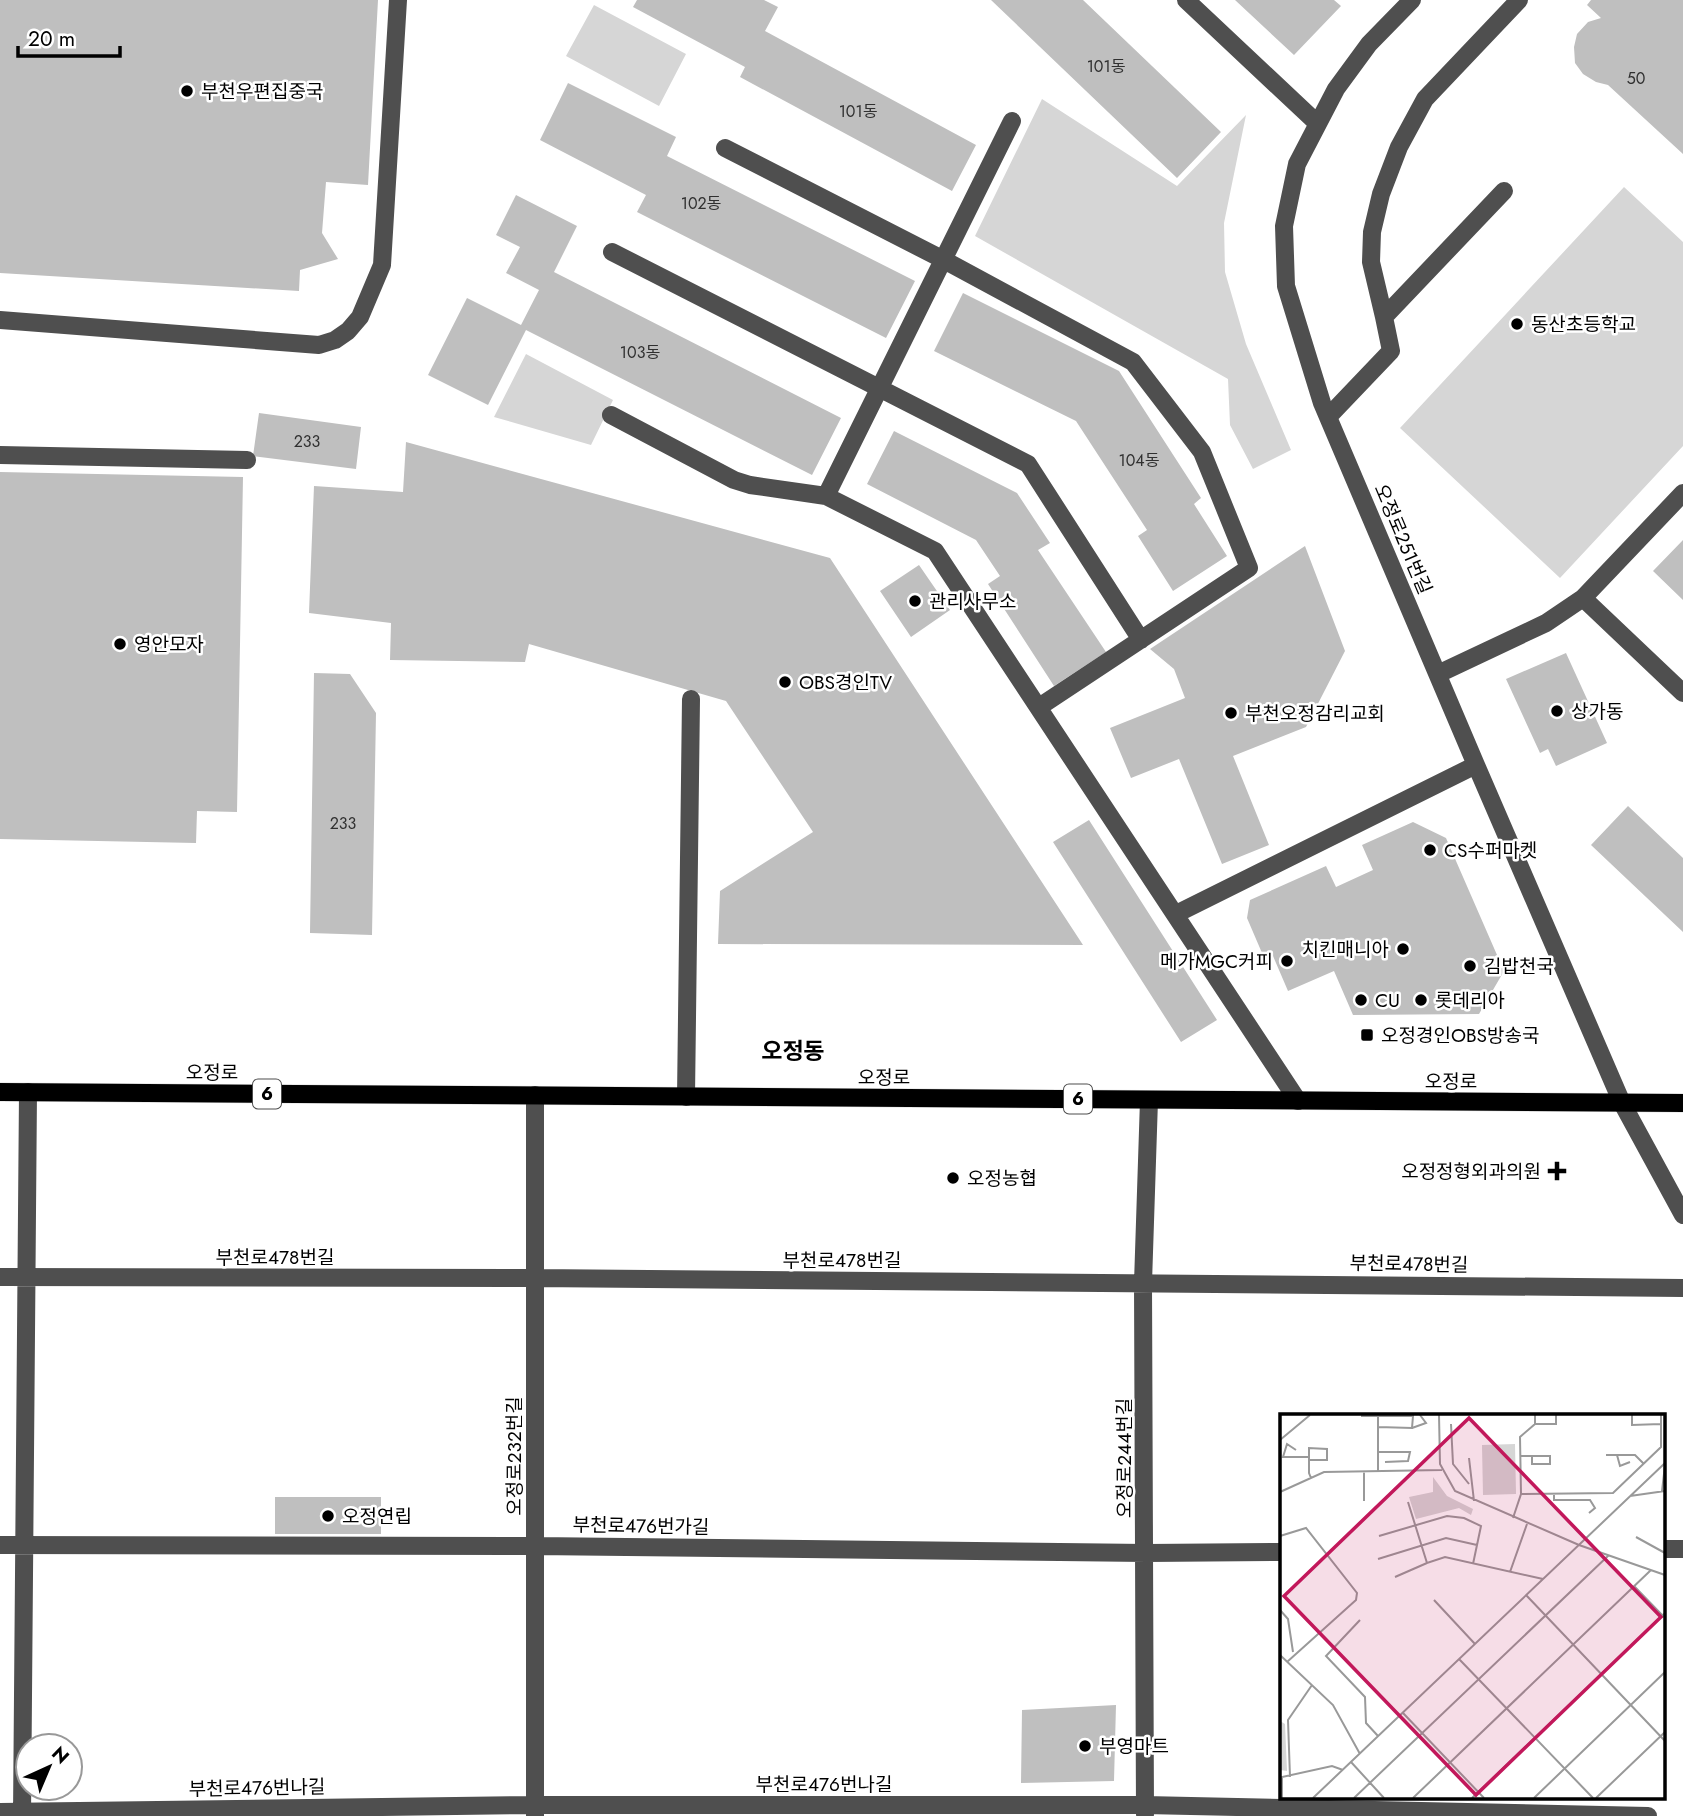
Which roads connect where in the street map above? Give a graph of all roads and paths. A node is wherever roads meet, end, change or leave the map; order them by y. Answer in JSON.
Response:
{"nodes":[{"id":1,"x":398,"y":0,"type":"edge"},
{"id":2,"x":1186,"y":0,"type":"edge"},
{"id":3,"x":1412,"y":0,"type":"edge"},
{"id":4,"x":1519,"y":0,"type":"edge"},
{"id":5,"x":1012,"y":121,"type":"dead end"},
{"id":6,"x":1318,"y":124,"type":"junction"},
{"id":7,"x":725,"y":148,"type":"dead end"},
{"id":8,"x":1504,"y":191,"type":"dead end"},
{"id":9,"x":612,"y":253,"type":"dead end"},
{"id":10,"x":944,"y":260,"type":"junction"},
{"id":11,"x":1384,"y":317,"type":"junction"},
{"id":12,"x":0,"y":320,"type":"edge"},
{"id":13,"x":880,"y":389,"type":"junction"},
{"id":14,"x":611,"y":415,"type":"dead end"},
{"id":15,"x":1328,"y":417,"type":"junction"},
{"id":16,"x":0,"y":454,"type":"edge"},
{"id":17,"x":247,"y":460,"type":"dead end"},
{"id":18,"x":1683,"y":493,"type":"edge"},
{"id":19,"x":826,"y":496,"type":"junction"},
{"id":20,"x":1583,"y":598,"type":"junction"},
{"id":21,"x":1141,"y":639,"type":"junction"},
{"id":22,"x":1438,"y":674,"type":"junction"},
{"id":23,"x":1683,"y":693,"type":"edge"},
{"id":24,"x":691,"y":699,"type":"dead end"},
{"id":25,"x":1039,"y":707,"type":"junction"},
{"id":26,"x":1476,"y":765,"type":"junction"},
{"id":27,"x":1177,"y":914,"type":"junction"},
{"id":28,"x":0,"y":1092,"type":"edge"},
{"id":29,"x":28,"y":1092,"type":"junction"},
{"id":30,"x":535,"y":1095,"type":"junction"},
{"id":31,"x":686,"y":1097,"type":"junction"},
{"id":32,"x":1149,"y":1100,"type":"junction"},
{"id":33,"x":1298,"y":1101,"type":"junction"},
{"id":34,"x":1622,"y":1103,"type":"junction"},
{"id":35,"x":1683,"y":1103,"type":"edge"},
{"id":36,"x":1683,"y":1215,"type":"edge"},
{"id":37,"x":0,"y":1277,"type":"edge"},
{"id":38,"x":26,"y":1278,"type":"junction"},
{"id":39,"x":534,"y":1278,"type":"junction"},
{"id":40,"x":1143,"y":1283,"type":"junction"},
{"id":41,"x":1683,"y":1288,"type":"edge"},
{"id":42,"x":0,"y":1545,"type":"edge"},
{"id":43,"x":24,"y":1545,"type":"junction"},
{"id":44,"x":535,"y":1546,"type":"junction"},
{"id":45,"x":1280,"y":1552,"type":"edge"},
{"id":46,"x":1146,"y":1553,"type":"junction"},
{"id":47,"x":535,"y":1810,"type":"edge"},
{"id":48,"x":1145,"y":1810,"type":"edge"},
{"id":49,"x":0,"y":1812,"type":"edge"},
{"id":50,"x":22,"y":1814,"type":"edge"},
{"id":51,"x":1647,"y":1816,"type":"edge"}],
"edges":[{"from":1,"to":12,"type":"street"},
{"from":2,"to":6,"type":"street"},
{"from":3,"to":6,"type":"street","name":"오정로251번길"},
{"from":4,"to":11,"type":"street"},
{"from":5,"to":10,"type":"street"},
{"from":6,"to":15,"type":"street","name":"오정로251번길"},
{"from":7,"to":10,"type":"street"},
{"from":8,"to":11,"type":"street"},
{"from":9,"to":13,"type":"street"},
{"from":10,"to":13,"type":"street"},
{"from":10,"to":21,"type":"street"},
{"from":11,"to":15,"type":"street"},
{"from":13,"to":19,"type":"street"},
{"from":13,"to":21,"type":"street"},
{"from":14,"to":19,"type":"street"},
{"from":15,"to":22,"type":"street","name":"오정로251번길"},
{"from":16,"to":17,"type":"street"},
{"from":18,"to":20,"type":"street"},
{"from":19,"to":25,"type":"street"},
{"from":20,"to":22,"type":"street"},
{"from":20,"to":23,"type":"street"},
{"from":21,"to":25,"type":"street"},
{"from":22,"to":26,"type":"street","name":"오정로251번길"},
{"from":24,"to":31,"type":"street"},
{"from":25,"to":27,"type":"street"},
{"from":26,"to":27,"type":"street"},
{"from":26,"to":34,"type":"street","name":"오정로251번길"},
{"from":27,"to":33,"type":"street"},
{"from":28,"to":29,"type":"main road","name":"오정로","number":"6"},
{"from":29,"to":30,"type":"main road","name":"오정로","number":"6"},
{"from":29,"to":38,"type":"street"},
{"from":30,"to":31,"type":"main road","name":"오정로","number":"6"},
{"from":30,"to":39,"type":"street","name":"오정로232번길"},
{"from":31,"to":32,"type":"main road","name":"오정로","number":"6"},
{"from":32,"to":33,"type":"main road","name":"오정로","number":"6"},
{"from":32,"to":40,"type":"street","name":"오정로244번길"},
{"from":33,"to":34,"type":"main road","name":"오정로","number":"6"},
{"from":34,"to":35,"type":"main road","name":"오정로","number":"6"},
{"from":34,"to":36,"type":"street","name":"오정로251번길"},
{"from":37,"to":38,"type":"street","name":"부천로478번길"},
{"from":38,"to":39,"type":"street","name":"부천로478번길"},
{"from":38,"to":43,"type":"street"},
{"from":39,"to":40,"type":"street","name":"부천로478번길"},
{"from":39,"to":44,"type":"street","name":"오정로232번길"},
{"from":40,"to":41,"type":"street","name":"부천로478번길"},
{"from":40,"to":46,"type":"street","name":"오정로244번길"},
{"from":42,"to":43,"type":"street","name":"부천로476번가길"},
{"from":43,"to":44,"type":"street","name":"부천로476번가길"},
{"from":43,"to":50,"type":"street"},
{"from":44,"to":46,"type":"street","name":"부천로476번가길"},
{"from":44,"to":47,"type":"street","name":"오정로232번길"},
{"from":45,"to":46,"type":"street","name":"부천로476번가길"},
{"from":46,"to":48,"type":"street","name":"오정로244번길"},
{"from":47,"to":48,"type":"street","name":"부천로476번나길"},
{"from":47,"to":50,"type":"street","name":"부천로476번나길"},
{"from":48,"to":51,"type":"street","name":"부천로476번나길"},
{"from":49,"to":50,"type":"street","name":"부천로476번나길"}]}
